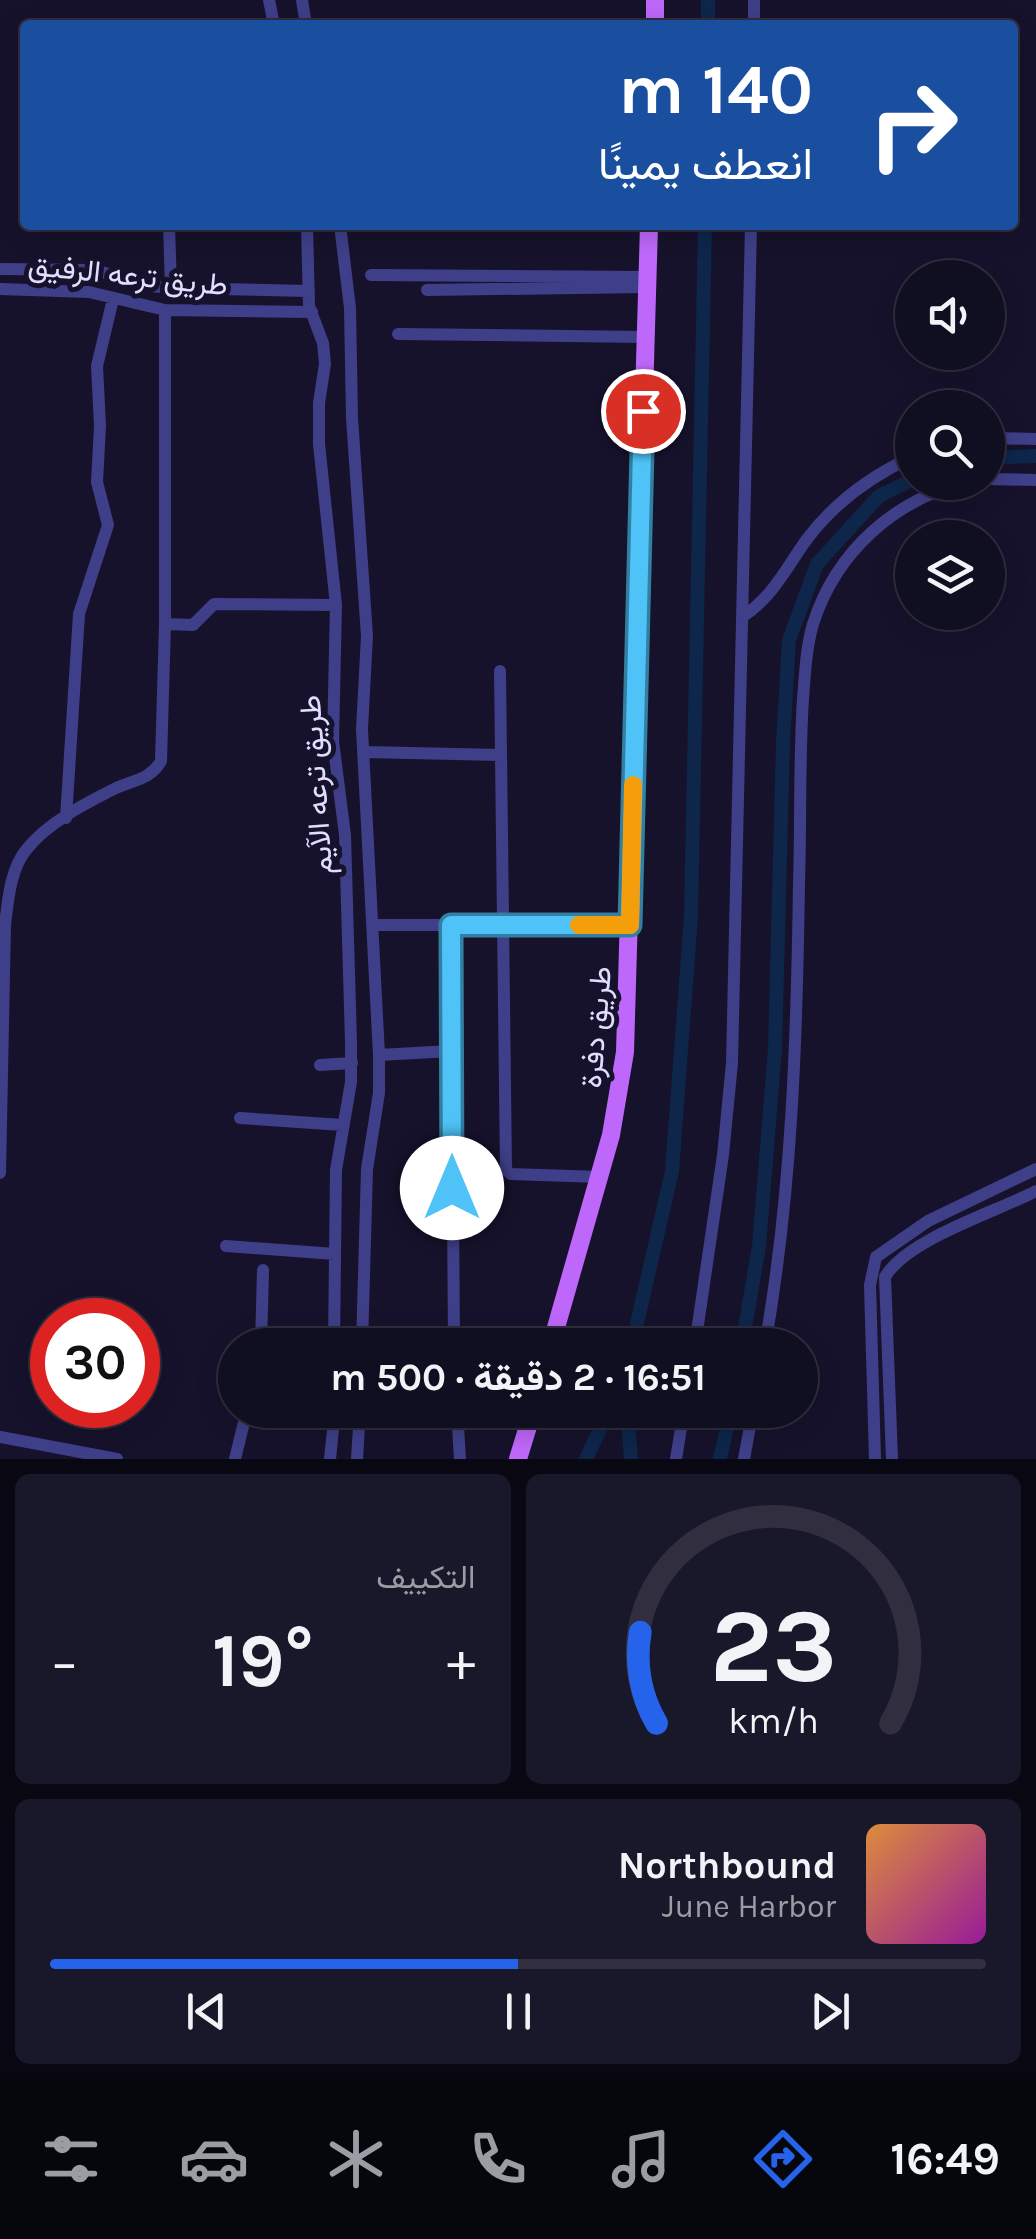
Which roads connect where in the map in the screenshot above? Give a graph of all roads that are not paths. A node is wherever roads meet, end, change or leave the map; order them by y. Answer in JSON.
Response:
{"nodes":[{"id":1,"x":169,"y":230,"type":"edge"},
{"id":2,"x":307,"y":230,"type":"edge"},
{"id":3,"x":341,"y":230,"type":"edge"},
{"id":4,"x":649,"y":230,"type":"edge"},
{"id":5,"x":751,"y":230,"type":"edge"},
{"id":6,"x":0,"y":270,"type":"edge"},
{"id":7,"x":371,"y":276,"type":"dead end"},
{"id":8,"x":647,"y":282,"type":"junction"},
{"id":9,"x":171,"y":288,"type":"junction"},
{"id":10,"x":0,"y":289,"type":"edge"},
{"id":11,"x":426,"y":290,"type":"dead end"},
{"id":12,"x":309,"y":291,"type":"junction"},
{"id":13,"x":113,"y":299,"type":"junction"},
{"id":14,"x":165,"y":310,"type":"junction"},
{"id":15,"x":312,"y":312,"type":"junction"},
{"id":16,"x":398,"y":334,"type":"dead end"},
{"id":17,"x":645,"y":337,"type":"junction"},
{"id":18,"x":1005,"y":438,"type":"edge"},
{"id":19,"x":1036,"y":438,"type":"edge"},
{"id":20,"x":895,"y":466,"type":"edge"},
{"id":21,"x":1005,"y":479,"type":"edge"},
{"id":22,"x":1036,"y":480,"type":"edge"},
{"id":23,"x":918,"y":500,"type":"edge"},
{"id":24,"x":336,"y":605,"type":"junction"},
{"id":25,"x":742,"y":617,"type":"junction"},
{"id":26,"x":165,"y":624,"type":"junction"},
{"id":27,"x":500,"y":671,"type":"dead end"},
{"id":28,"x":365,"y":752,"type":"junction"},
{"id":29,"x":502,"y":756,"type":"junction"},
{"id":30,"x":66,"y":818,"type":"junction"},
{"id":31,"x":373,"y":925,"type":"junction"},
{"id":32,"x":451,"y":925,"type":"junction"},
{"id":33,"x":503,"y":925,"type":"junction"},
{"id":34,"x":630,"y":925,"type":"junction"},
{"id":35,"x":452,"y":1051,"type":"junction"},
{"id":36,"x":379,"y":1054,"type":"junction"},
{"id":37,"x":352,"y":1063,"type":"junction"},
{"id":38,"x":320,"y":1065,"type":"dead end"},
{"id":39,"x":240,"y":1118,"type":"dead end"},
{"id":40,"x":342,"y":1125,"type":"junction"},
{"id":41,"x":1036,"y":1169,"type":"edge"},
{"id":42,"x":0,"y":1173,"type":"edge"},
{"id":43,"x":600,"y":1177,"type":"junction"},
{"id":44,"x":1036,"y":1191,"type":"edge"},
{"id":45,"x":226,"y":1246,"type":"dead end"},
{"id":46,"x":334,"y":1254,"type":"junction"},
{"id":47,"x":263,"y":1270,"type":"dead end"},
{"id":48,"x":261,"y":1328,"type":"edge"},
{"id":49,"x":334,"y":1328,"type":"edge"},
{"id":50,"x":362,"y":1328,"type":"edge"},
{"id":51,"x":454,"y":1328,"type":"edge"},
{"id":52,"x":557,"y":1328,"type":"edge"},
{"id":53,"x":697,"y":1328,"type":"edge"},
{"id":54,"x":768,"y":1328,"type":"edge"},
{"id":55,"x":243,"y":1428,"type":"edge"},
{"id":56,"x":333,"y":1428,"type":"edge"},
{"id":57,"x":359,"y":1428,"type":"edge"},
{"id":58,"x":458,"y":1428,"type":"edge"},
{"id":59,"x":527,"y":1428,"type":"edge"},
{"id":60,"x":681,"y":1428,"type":"edge"},
{"id":61,"x":750,"y":1428,"type":"edge"},
{"id":62,"x":0,"y":1438,"type":"edge"},
{"id":63,"x":64,"y":1454,"type":"edge"},
{"id":64,"x":116,"y":1459,"type":"edge"},
{"id":65,"x":235,"y":1459,"type":"edge"},
{"id":66,"x":330,"y":1459,"type":"edge"},
{"id":67,"x":357,"y":1459,"type":"edge"},
{"id":68,"x":460,"y":1459,"type":"edge"},
{"id":69,"x":518,"y":1459,"type":"edge"},
{"id":70,"x":676,"y":1459,"type":"edge"},
{"id":71,"x":744,"y":1459,"type":"edge"},
{"id":72,"x":875,"y":1459,"type":"edge"},
{"id":73,"x":892,"y":1459,"type":"edge"}],
"edges":[{"from":1,"to":9,"type":"street"},
{"from":2,"to":12,"type":"street","name":"طريق ترعه الآيم"},
{"from":3,"to":28,"type":"street","name":"طريق ترعه الآيم"},
{"from":4,"to":8,"type":"main road","name":"طريق دفرة"},
{"from":5,"to":25,"type":"street"},
{"from":6,"to":9,"type":"street","name":"طريق ترعه الرفيق"},
{"from":7,"to":8,"type":"street"},
{"from":8,"to":11,"type":"street"},
{"from":8,"to":17,"type":"main road","name":"طريق دفرة"},
{"from":9,"to":12,"type":"street","name":"طريق ترعه الرفيق"},
{"from":10,"to":13,"type":"street","name":"طريق ترعه الرفيق"},
{"from":12,"to":15,"type":"street","name":"طريق ترعه الآيم"},
{"from":13,"to":14,"type":"street","name":"طريق ترعه الرفيق"},
{"from":13,"to":30,"type":"street"},
{"from":14,"to":15,"type":"street","name":"طريق ترعه الرفيق"},
{"from":14,"to":26,"type":"street"},
{"from":15,"to":24,"type":"street","name":"طريق ترعه الآيم"},
{"from":16,"to":17,"type":"street"},
{"from":17,"to":34,"type":"main road","name":"طريق دفرة"},
{"from":18,"to":19,"type":"street"},
{"from":20,"to":25,"type":"street"},
{"from":21,"to":22,"type":"street"},
{"from":23,"to":54,"type":"street"},
{"from":24,"to":26,"type":"street"},
{"from":24,"to":37,"type":"street","name":"طريق ترعه الآيم"},
{"from":25,"to":53,"type":"street"},
{"from":26,"to":30,"type":"street"},
{"from":27,"to":29,"type":"street"},
{"from":28,"to":29,"type":"street"},
{"from":28,"to":31,"type":"street","name":"طريق ترعه الآيم"},
{"from":29,"to":33,"type":"street"},
{"from":30,"to":42,"type":"street"},
{"from":31,"to":32,"type":"street"},
{"from":31,"to":36,"type":"street","name":"طريق ترعه الآيم"},
{"from":32,"to":33,"type":"street"},
{"from":32,"to":35,"type":"street"},
{"from":33,"to":34,"type":"street"},
{"from":33,"to":43,"type":"street"},
{"from":34,"to":43,"type":"main road","name":"طريق دفرة"},
{"from":35,"to":36,"type":"street"},
{"from":35,"to":51,"type":"street"},
{"from":36,"to":50,"type":"street","name":"طريق ترعه الآيم"},
{"from":37,"to":38,"type":"street"},
{"from":37,"to":40,"type":"street","name":"طريق ترعه الآيم"},
{"from":39,"to":40,"type":"street"},
{"from":40,"to":46,"type":"street","name":"طريق ترعه الآيم"},
{"from":41,"to":72,"type":"street"},
{"from":43,"to":52,"type":"main road","name":"طريق دفرة"},
{"from":44,"to":73,"type":"street"},
{"from":45,"to":46,"type":"street"},
{"from":46,"to":49,"type":"street","name":"طريق ترعه الآيم"},
{"from":47,"to":48,"type":"street"},
{"from":55,"to":65,"type":"street"},
{"from":56,"to":66,"type":"street"},
{"from":57,"to":67,"type":"street"},
{"from":58,"to":68,"type":"street"},
{"from":59,"to":69,"type":"main road"},
{"from":60,"to":70,"type":"street"},
{"from":61,"to":71,"type":"street"},
{"from":62,"to":63,"type":"street"},
{"from":63,"to":64,"type":"street"}]}
